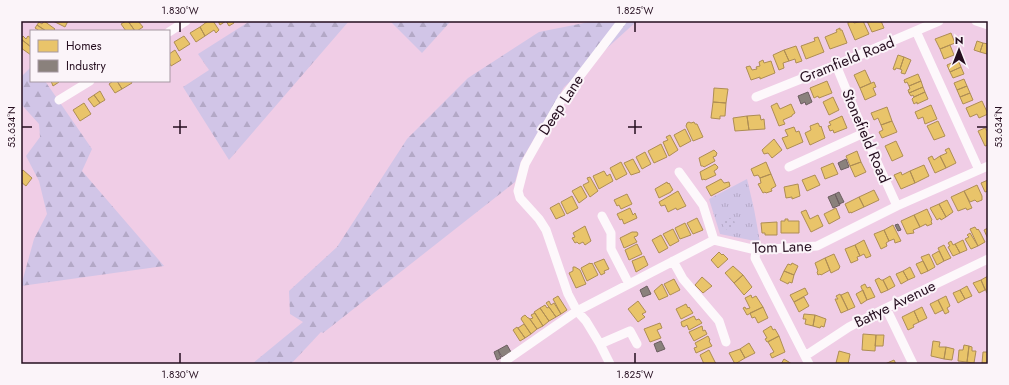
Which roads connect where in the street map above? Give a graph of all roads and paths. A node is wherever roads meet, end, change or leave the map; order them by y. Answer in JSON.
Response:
{"nodes":[{"id":1,"x":186,"y":21,"type":"edge"},
{"id":2,"x":622,"y":21,"type":"edge"},
{"id":3,"x":939,"y":21,"type":"edge"},
{"id":4,"x":976,"y":21,"type":"edge"},
{"id":5,"x":988,"y":25,"type":"edge"},
{"id":6,"x":170,"y":31,"type":"edge"},
{"id":7,"x":916,"y":31,"type":"junction"},
{"id":8,"x":836,"y":65,"type":"junction"},
{"id":9,"x":88,"y":82,"type":"edge"},
{"id":10,"x":756,"y":97,"type":"dead end"},
{"id":11,"x":59,"y":100,"type":"dead end"},
{"id":12,"x":864,"y":133,"type":"junction"},
{"id":13,"x":988,"y":166,"type":"edge"},
{"id":14,"x":789,"y":167,"type":"dead end"},
{"id":15,"x":979,"y":170,"type":"junction"},
{"id":16,"x":679,"y":172,"type":"dead end"},
{"id":17,"x":897,"y":206,"type":"junction"},
{"id":18,"x":602,"y":216,"type":"dead end"},
{"id":19,"x":714,"y":240,"type":"junction"},
{"id":20,"x":756,"y":250,"type":"junction"},
{"id":21,"x":988,"y":260,"type":"edge"},
{"id":22,"x":673,"y":262,"type":"junction"},
{"id":23,"x":629,"y":284,"type":"junction"},
{"id":24,"x":886,"y":308,"type":"junction"},
{"id":25,"x":577,"y":311,"type":"junction"},
{"id":26,"x":726,"y":342,"type":"dead end"},
{"id":27,"x":600,"y":344,"type":"junction"},
{"id":28,"x":637,"y":344,"type":"dead end"},
{"id":29,"x":807,"y":360,"type":"edge"},
{"id":30,"x":505,"y":361,"type":"dead end"},
{"id":31,"x":610,"y":364,"type":"edge"},
{"id":32,"x":913,"y":364,"type":"edge"}],
"edges":[{"from":1,"to":6,"type":"street"},
{"from":2,"to":25,"type":"street","name":"Deep Lane"},
{"from":3,"to":7,"type":"street","name":"Gramfield Road"},
{"from":4,"to":5,"type":"street"},
{"from":7,"to":8,"type":"street","name":"Gramfield Road"},
{"from":7,"to":15,"type":"street"},
{"from":8,"to":10,"type":"street","name":"Gramfield Road"},
{"from":8,"to":12,"type":"street","name":"Stonefield Road"},
{"from":9,"to":11,"type":"street"},
{"from":12,"to":14,"type":"street"},
{"from":12,"to":17,"type":"street","name":"Stonefield Road"},
{"from":13,"to":15,"type":"street","name":"Tom Lane"},
{"from":15,"to":17,"type":"street","name":"Tom Lane"},
{"from":16,"to":19,"type":"street"},
{"from":17,"to":20,"type":"street","name":"Tom Lane"},
{"from":18,"to":23,"type":"street"},
{"from":19,"to":20,"type":"street","name":"Tom Lane"},
{"from":19,"to":22,"type":"street"},
{"from":20,"to":29,"type":"street"},
{"from":21,"to":24,"type":"street","name":"Battye Avenue"},
{"from":22,"to":23,"type":"street"},
{"from":22,"to":26,"type":"street"},
{"from":23,"to":25,"type":"street"},
{"from":24,"to":29,"type":"street","name":"Battye Avenue"},
{"from":24,"to":32,"type":"street"},
{"from":25,"to":27,"type":"street"},
{"from":25,"to":30,"type":"street"},
{"from":27,"to":28,"type":"street"},
{"from":27,"to":31,"type":"street"}]}
